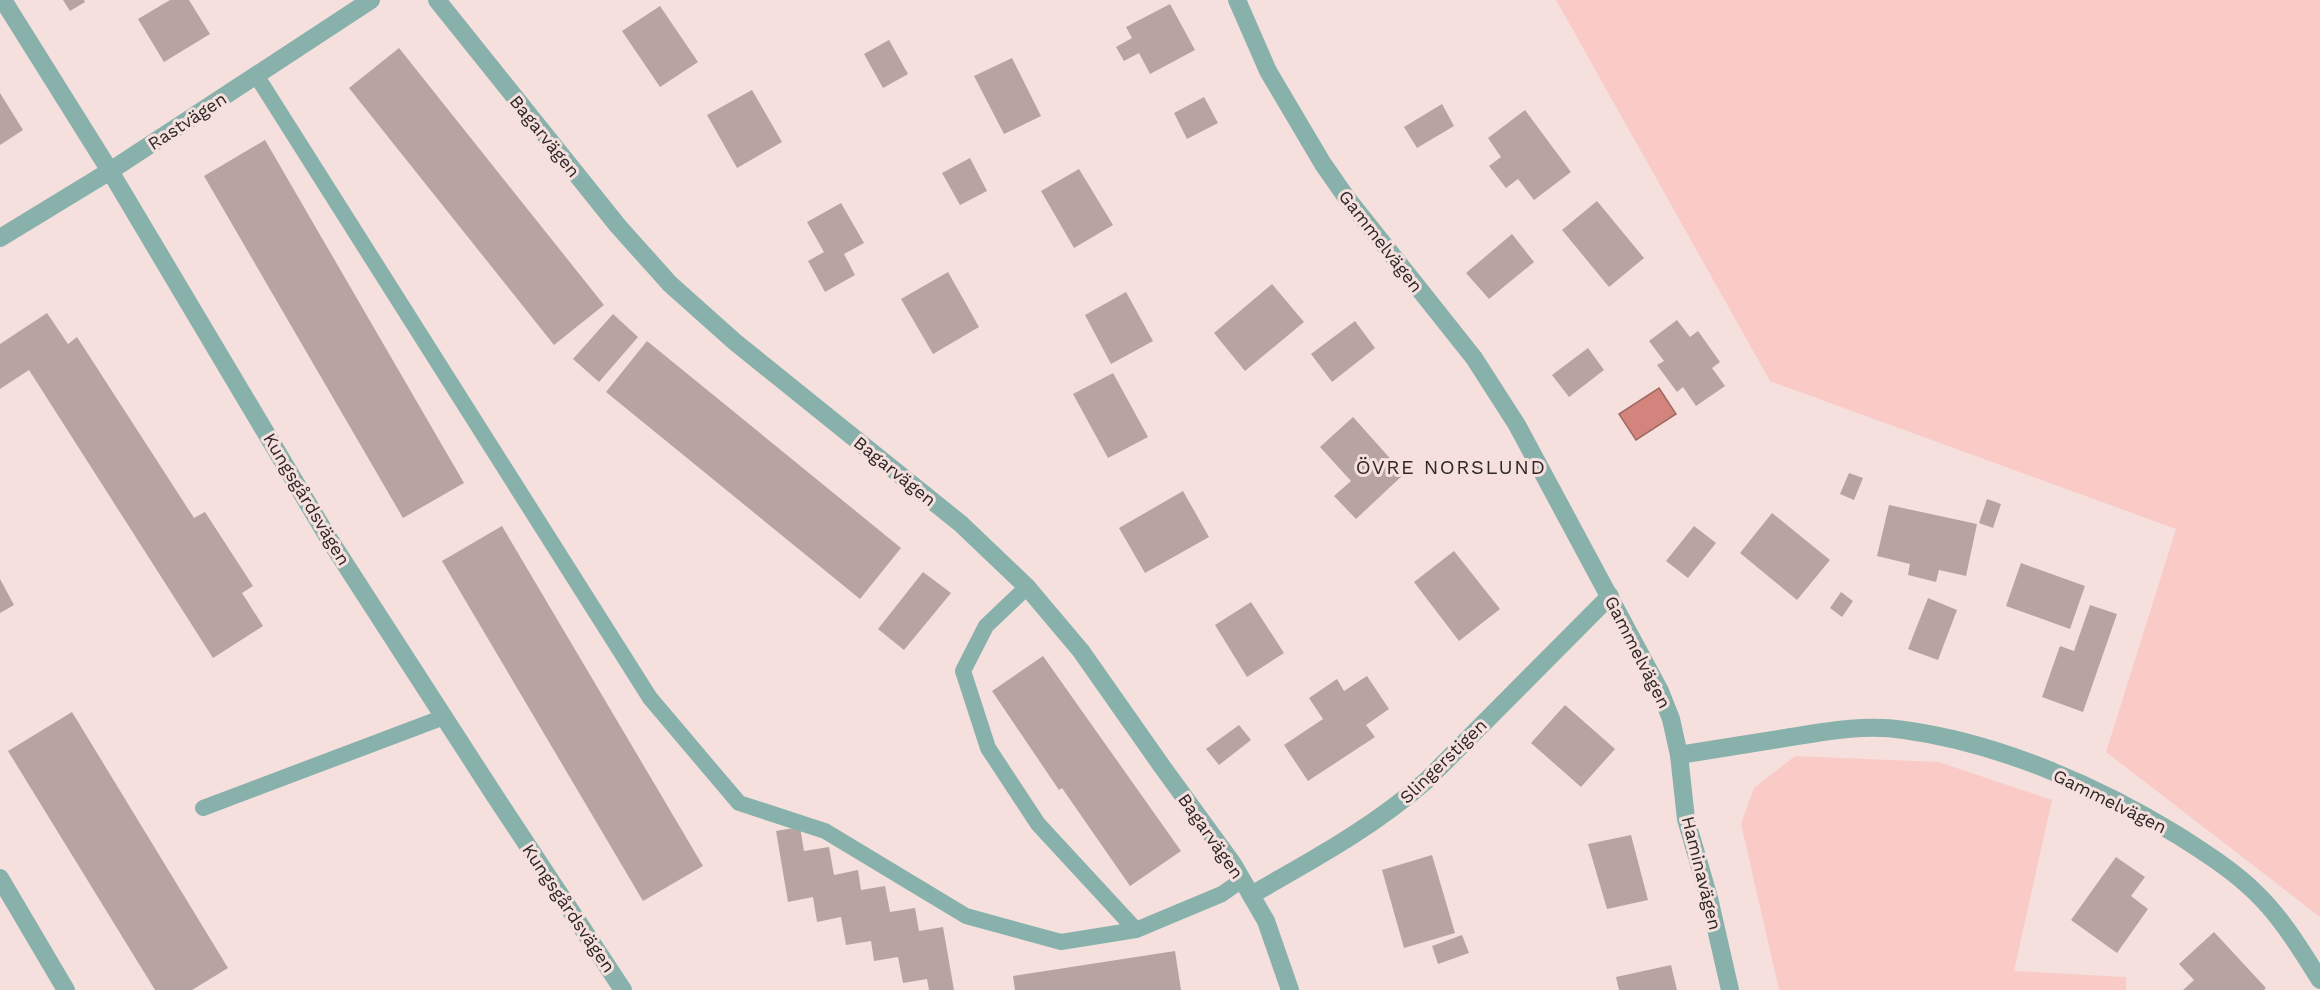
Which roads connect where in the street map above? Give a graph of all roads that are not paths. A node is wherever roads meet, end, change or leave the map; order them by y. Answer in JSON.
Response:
{"nodes":[{"id":1,"x":3,"y":0,"type":"edge"},
{"id":2,"x":371,"y":0,"type":"edge"},
{"id":3,"x":437,"y":0,"type":"edge"},
{"id":4,"x":1237,"y":0,"type":"edge"},
{"id":5,"x":256,"y":75,"type":"junction"},
{"id":6,"x":110,"y":171,"type":"junction"},
{"id":7,"x":0,"y":238,"type":"edge"},
{"id":8,"x":1027,"y":587,"type":"junction"},
{"id":9,"x":1610,"y":596,"type":"junction"},
{"id":10,"x":444,"y":717,"type":"junction"},
{"id":11,"x":1679,"y":754,"type":"junction"},
{"id":12,"x":203,"y":808,"type":"dead end"},
{"id":13,"x":0,"y":878,"type":"edge"},
{"id":14,"x":1247,"y":887,"type":"junction"},
{"id":15,"x":1136,"y":930,"type":"junction"},
{"id":16,"x":2320,"y":980,"type":"edge"},
{"id":17,"x":66,"y":990,"type":"edge"},
{"id":18,"x":623,"y":990,"type":"edge"},
{"id":19,"x":1290,"y":990,"type":"edge"},
{"id":20,"x":1730,"y":990,"type":"edge"}],
"edges":[{"from":1,"to":6,"type":"street","name":"Kungsgårdsvägen"},
{"from":2,"to":5,"type":"street","name":"Rastvägen"},
{"from":3,"to":8,"type":"street","name":"Bagarvägen"},
{"from":4,"to":9,"type":"street","name":"Gammelvägen"},
{"from":5,"to":6,"type":"street","name":"Rastvägen"},
{"from":5,"to":15,"type":"lane"},
{"from":6,"to":7,"type":"street","name":"Rastvägen"},
{"from":6,"to":10,"type":"street","name":"Kungsgårdsvägen"},
{"from":8,"to":14,"type":"street","name":"Bagarvägen"},
{"from":8,"to":15,"type":"lane"},
{"from":9,"to":11,"type":"street","name":"Gammelvägen"},
{"from":9,"to":14,"type":"street","name":"Slingerstigen"},
{"from":10,"to":12,"type":"lane"},
{"from":10,"to":18,"type":"street","name":"Kungsgårdsvägen"},
{"from":11,"to":16,"type":"street","name":"Gammelvägen"},
{"from":11,"to":20,"type":"street","name":"Haminavägen"},
{"from":13,"to":17,"type":"street"},
{"from":14,"to":15,"type":"lane"},
{"from":14,"to":19,"type":"street","name":"Bagarvägen"}]}
